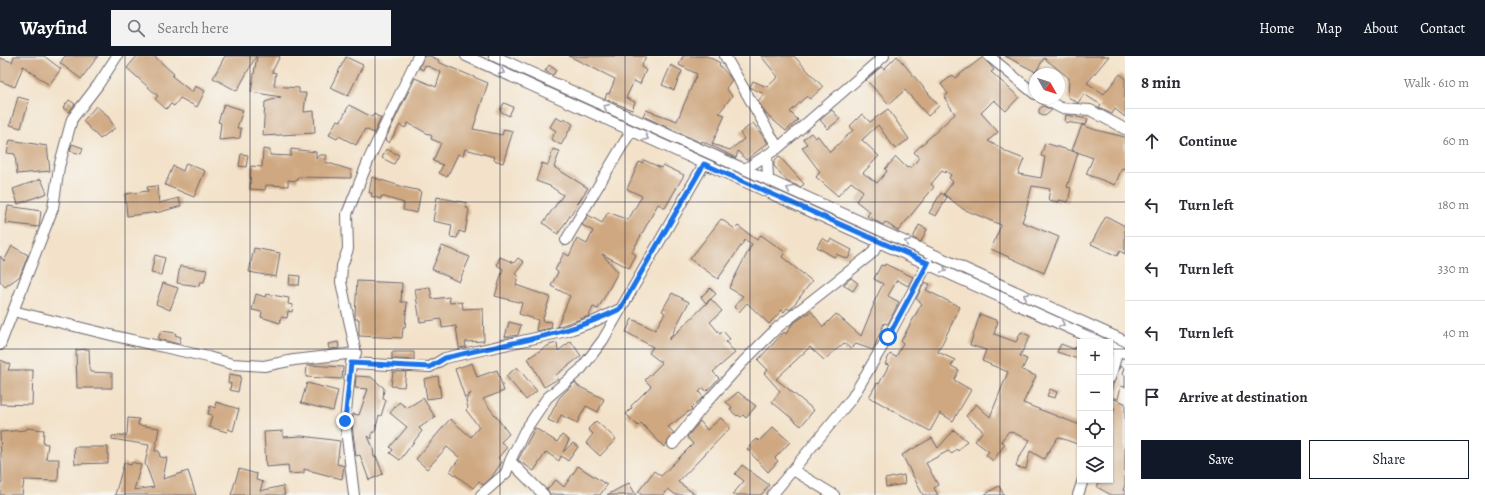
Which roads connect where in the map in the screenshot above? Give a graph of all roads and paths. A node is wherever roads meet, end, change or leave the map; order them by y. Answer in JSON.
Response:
{"nodes":[{"id":1,"x":117,"y":56,"type":"edge"},
{"id":2,"x":418,"y":56,"type":"edge"},
{"id":3,"x":466,"y":56,"type":"edge"},
{"id":4,"x":494,"y":56,"type":"edge"},
{"id":5,"x":725,"y":56,"type":"edge"},
{"id":6,"x":884,"y":56,"type":"edge"},
{"id":7,"x":989,"y":56,"type":"edge"},
{"id":8,"x":1029,"y":89,"type":"edge"},
{"id":9,"x":1053,"y":104,"type":"edge"},
{"id":10,"x":1125,"y":129,"type":"edge"},
{"id":11,"x":631,"y":131,"type":"junction"},
{"id":12,"x":778,"y":148,"type":"junction"},
{"id":13,"x":768,"y":156,"type":"junction"},
{"id":14,"x":704,"y":164,"type":"junction"},
{"id":15,"x":745,"y":169,"type":"junction"},
{"id":16,"x":768,"y":179,"type":"junction"},
{"id":17,"x":566,"y":240,"type":"dead end"},
{"id":18,"x":877,"y":241,"type":"junction"},
{"id":19,"x":928,"y":263,"type":"junction"},
{"id":20,"x":620,"y":309,"type":"junction"},
{"id":21,"x":13,"y":311,"type":"junction"},
{"id":22,"x":1093,"y":339,"type":"edge"},
{"id":23,"x":1125,"y":341,"type":"edge"},
{"id":24,"x":0,"y":345,"type":"edge"},
{"id":25,"x":1118,"y":350,"type":"edge"},
{"id":26,"x":356,"y":353,"type":"junction"},
{"id":27,"x":351,"y":363,"type":"junction"},
{"id":28,"x":1111,"y":375,"type":"edge"},
{"id":29,"x":673,"y":444,"type":"dead end"},
{"id":30,"x":510,"y":461,"type":"junction"},
{"id":31,"x":793,"y":470,"type":"junction"},
{"id":32,"x":1082,"y":483,"type":"edge"},
{"id":33,"x":354,"y":495,"type":"edge"},
{"id":34,"x":481,"y":495,"type":"edge"},
{"id":35,"x":544,"y":495,"type":"edge"},
{"id":36,"x":772,"y":495,"type":"edge"},
{"id":37,"x":834,"y":495,"type":"edge"},
{"id":38,"x":1078,"y":495,"type":"edge"}],
"edges":[{"from":1,"to":21,"type":"street"},
{"from":2,"to":26,"type":"street"},
{"from":3,"to":11,"type":"street","one_way":true},
{"from":15,"to":4,"type":"street","one_way":true},
{"from":5,"to":12,"type":"street"},
{"from":6,"to":12,"type":"street"},
{"from":7,"to":8,"type":"street"},
{"from":9,"to":10,"type":"street"},
{"from":11,"to":14,"type":"street","one_way":true},
{"from":11,"to":17,"type":"street"},
{"from":12,"to":13,"type":"street"},
{"from":13,"to":15,"type":"street"},
{"from":13,"to":16,"type":"street"},
{"from":14,"to":18,"type":"street"},
{"from":14,"to":20,"type":"street"},
{"from":15,"to":16,"type":"street"},
{"from":23,"to":16,"type":"street","one_way":true},
{"from":18,"to":19,"type":"street"},
{"from":18,"to":29,"type":"street"},
{"from":19,"to":22,"type":"street","one_way":true},
{"from":19,"to":31,"type":"street"},
{"from":20,"to":27,"type":"street"},
{"from":20,"to":30,"type":"street"},
{"from":21,"to":24,"type":"street"},
{"from":21,"to":26,"type":"street"},
{"from":25,"to":28,"type":"street"},
{"from":26,"to":27,"type":"street"},
{"from":27,"to":33,"type":"street"},
{"from":30,"to":34,"type":"street"},
{"from":30,"to":35,"type":"street"},
{"from":31,"to":36,"type":"street"},
{"from":31,"to":37,"type":"street"},
{"from":32,"to":38,"type":"street"}]}
